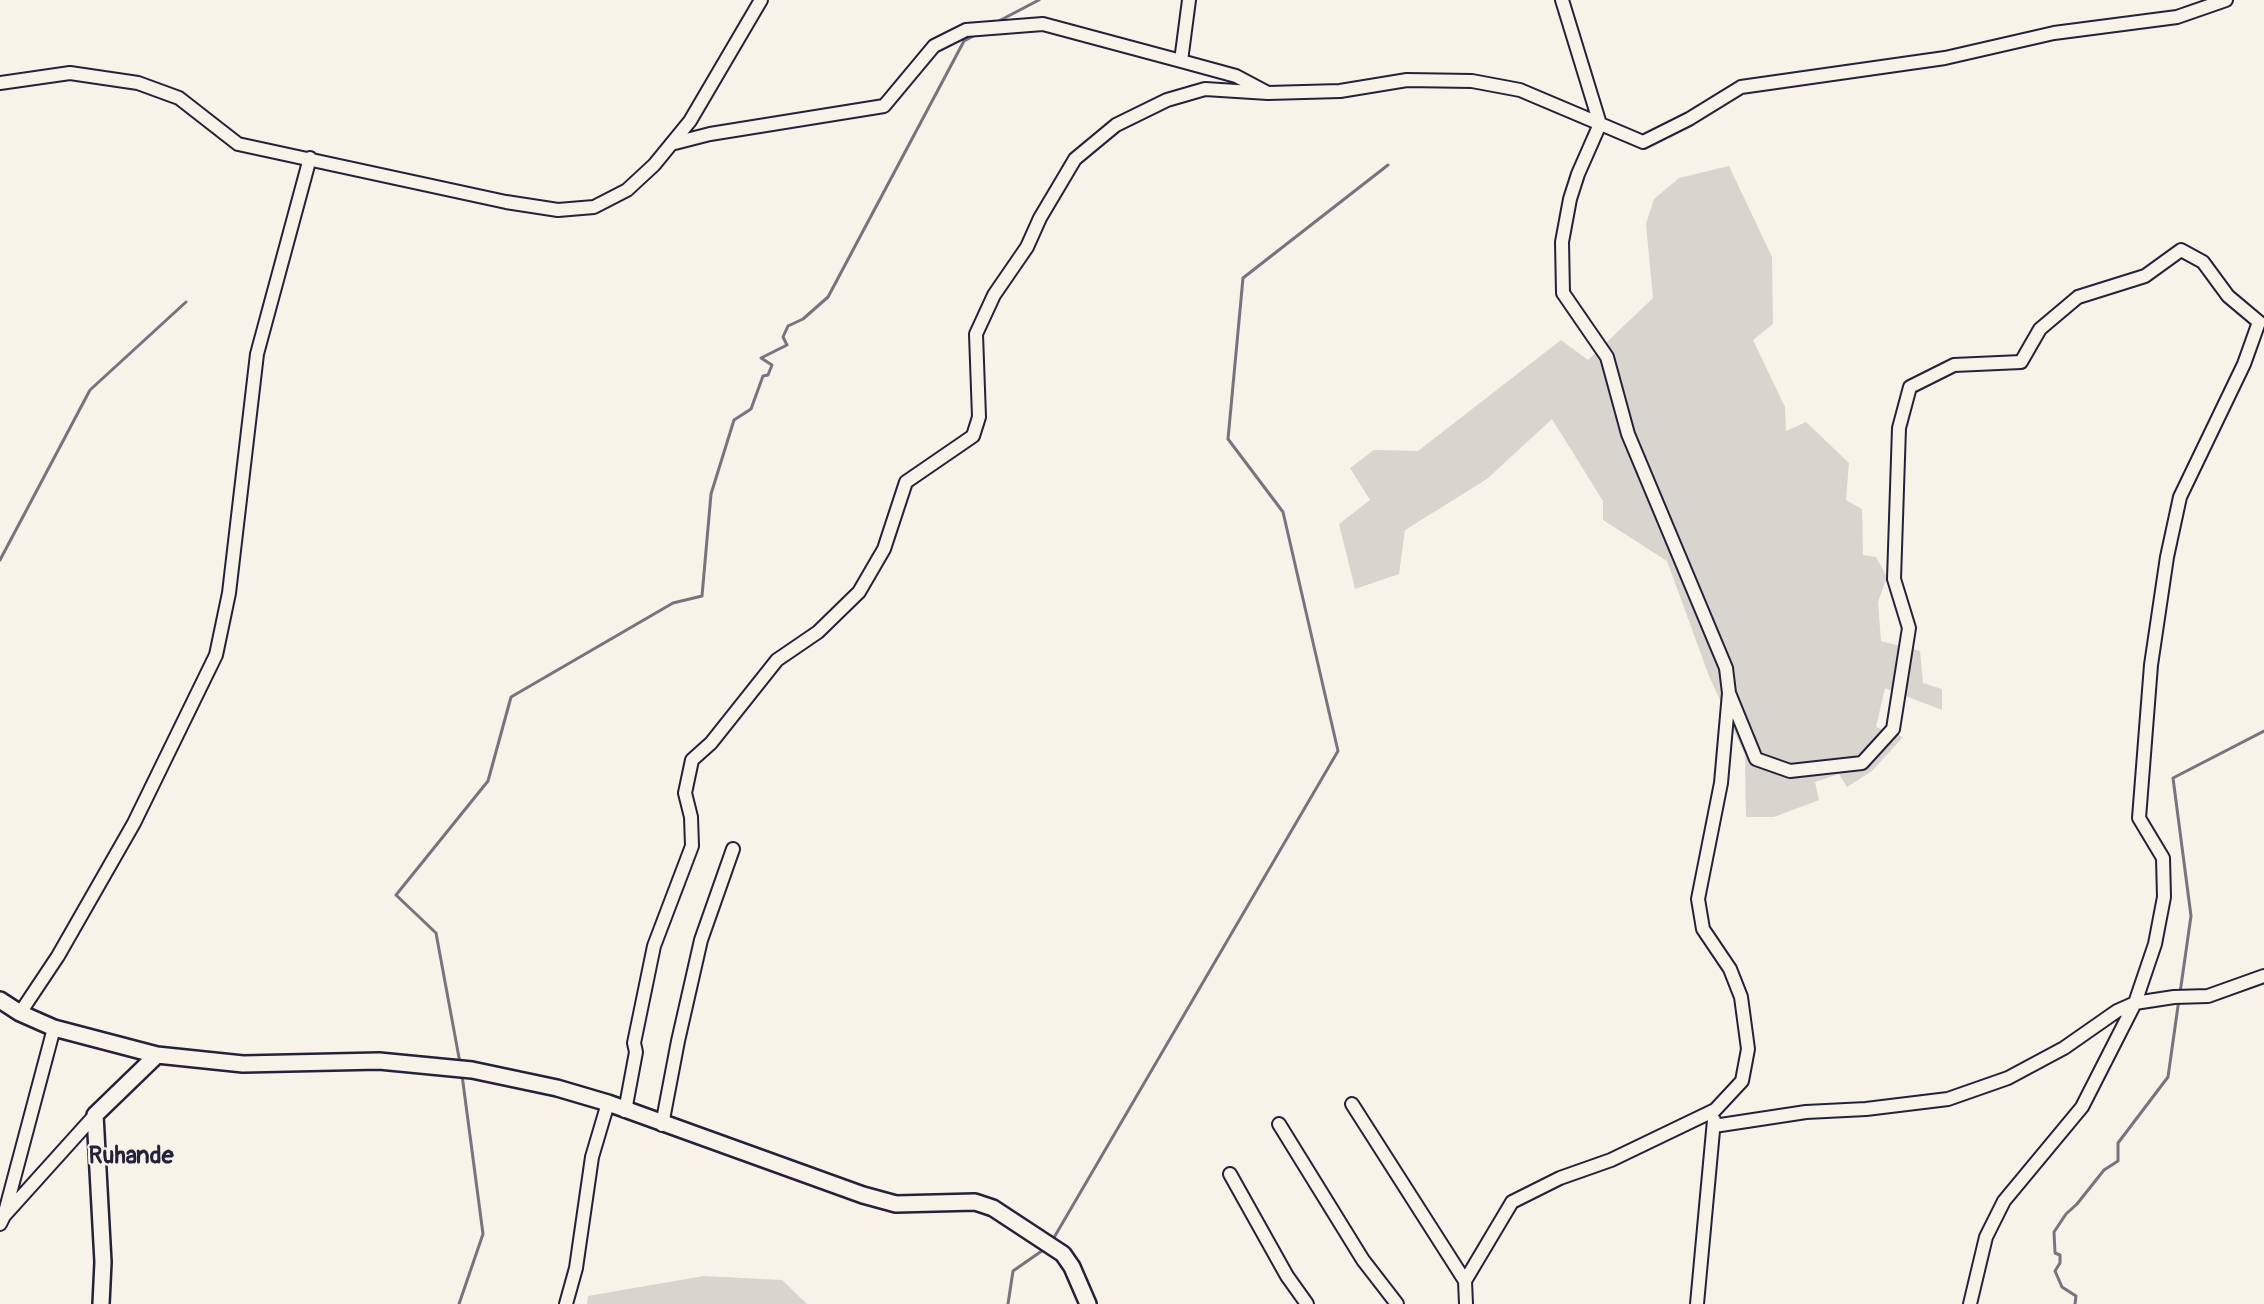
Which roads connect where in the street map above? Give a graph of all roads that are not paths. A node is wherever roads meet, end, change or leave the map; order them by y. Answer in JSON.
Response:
{"nodes":[{"id":1,"x":761,"y":0,"type":"edge"},
{"id":2,"x":1189,"y":0,"type":"edge"},
{"id":3,"x":1562,"y":0,"type":"edge"},
{"id":4,"x":2226,"y":0,"type":"edge"},
{"id":5,"x":1181,"y":61,"type":"junction"},
{"id":6,"x":0,"y":83,"type":"edge"},
{"id":7,"x":1268,"y":93,"type":"junction"},
{"id":8,"x":1600,"y":124,"type":"junction"},
{"id":9,"x":671,"y":144,"type":"junction"},
{"id":10,"x":310,"y":158,"type":"junction"},
{"id":11,"x":1729,"y":693,"type":"junction"},
{"id":12,"x":733,"y":849,"type":"dead end"},
{"id":13,"x":2264,"y":976,"type":"edge"},
{"id":14,"x":0,"y":1000,"type":"edge"},
{"id":15,"x":2135,"y":1004,"type":"junction"},
{"id":16,"x":20,"y":1013,"type":"junction"},
{"id":17,"x":54,"y":1028,"type":"junction"},
{"id":18,"x":157,"y":1056,"type":"junction"},
{"id":19,"x":608,"y":1103,"type":"junction"},
{"id":20,"x":1352,"y":1104,"type":"dead end"},
{"id":21,"x":1715,"y":1110,"type":"junction"},
{"id":22,"x":625,"y":1111,"type":"junction"},
{"id":23,"x":94,"y":1115,"type":"junction"},
{"id":24,"x":1279,"y":1124,"type":"dead end"},
{"id":25,"x":662,"y":1125,"type":"junction"},
{"id":26,"x":1714,"y":1126,"type":"junction"},
{"id":27,"x":1230,"y":1174,"type":"dead end"},
{"id":28,"x":2,"y":1220,"type":"edge"},
{"id":29,"x":1465,"y":1281,"type":"junction"},
{"id":30,"x":101,"y":1304,"type":"edge"},
{"id":31,"x":566,"y":1304,"type":"edge"},
{"id":32,"x":1088,"y":1304,"type":"edge"},
{"id":33,"x":1307,"y":1304,"type":"edge"},
{"id":34,"x":1397,"y":1304,"type":"edge"},
{"id":35,"x":1466,"y":1304,"type":"edge"},
{"id":36,"x":1697,"y":1304,"type":"edge"},
{"id":37,"x":1971,"y":1304,"type":"edge"}],
"edges":[{"from":1,"to":9,"type":"street"},
{"from":2,"to":5,"type":"street"},
{"from":3,"to":8,"type":"street"},
{"from":4,"to":8,"type":"street"},
{"from":5,"to":7,"type":"street"},
{"from":5,"to":9,"type":"street"},
{"from":6,"to":10,"type":"street"},
{"from":7,"to":8,"type":"street"},
{"from":7,"to":22,"type":"street"},
{"from":8,"to":11,"type":"street"},
{"from":9,"to":10,"type":"street"},
{"from":10,"to":16,"type":"street"},
{"from":11,"to":15,"type":"street"},
{"from":11,"to":21,"type":"street"},
{"from":12,"to":25,"type":"street"},
{"from":13,"to":15,"type":"street"},
{"from":14,"to":16,"type":"main road"},
{"from":15,"to":26,"type":"street"},
{"from":15,"to":37,"type":"street"},
{"from":16,"to":17,"type":"main road"},
{"from":17,"to":18,"type":"main road"},
{"from":17,"to":28,"type":"street"},
{"from":18,"to":19,"type":"main road"},
{"from":18,"to":23,"type":"main road"},
{"from":19,"to":22,"type":"main road"},
{"from":19,"to":31,"type":"street"},
{"from":20,"to":29,"type":"street"},
{"from":21,"to":26,"type":"street"},
{"from":21,"to":29,"type":"street"},
{"from":22,"to":25,"type":"main road"},
{"from":23,"to":28,"type":"street"},
{"from":23,"to":30,"type":"main road"},
{"from":24,"to":34,"type":"street"},
{"from":25,"to":32,"type":"main road"},
{"from":26,"to":36,"type":"street"},
{"from":27,"to":33,"type":"street"},
{"from":29,"to":35,"type":"street"}]}
